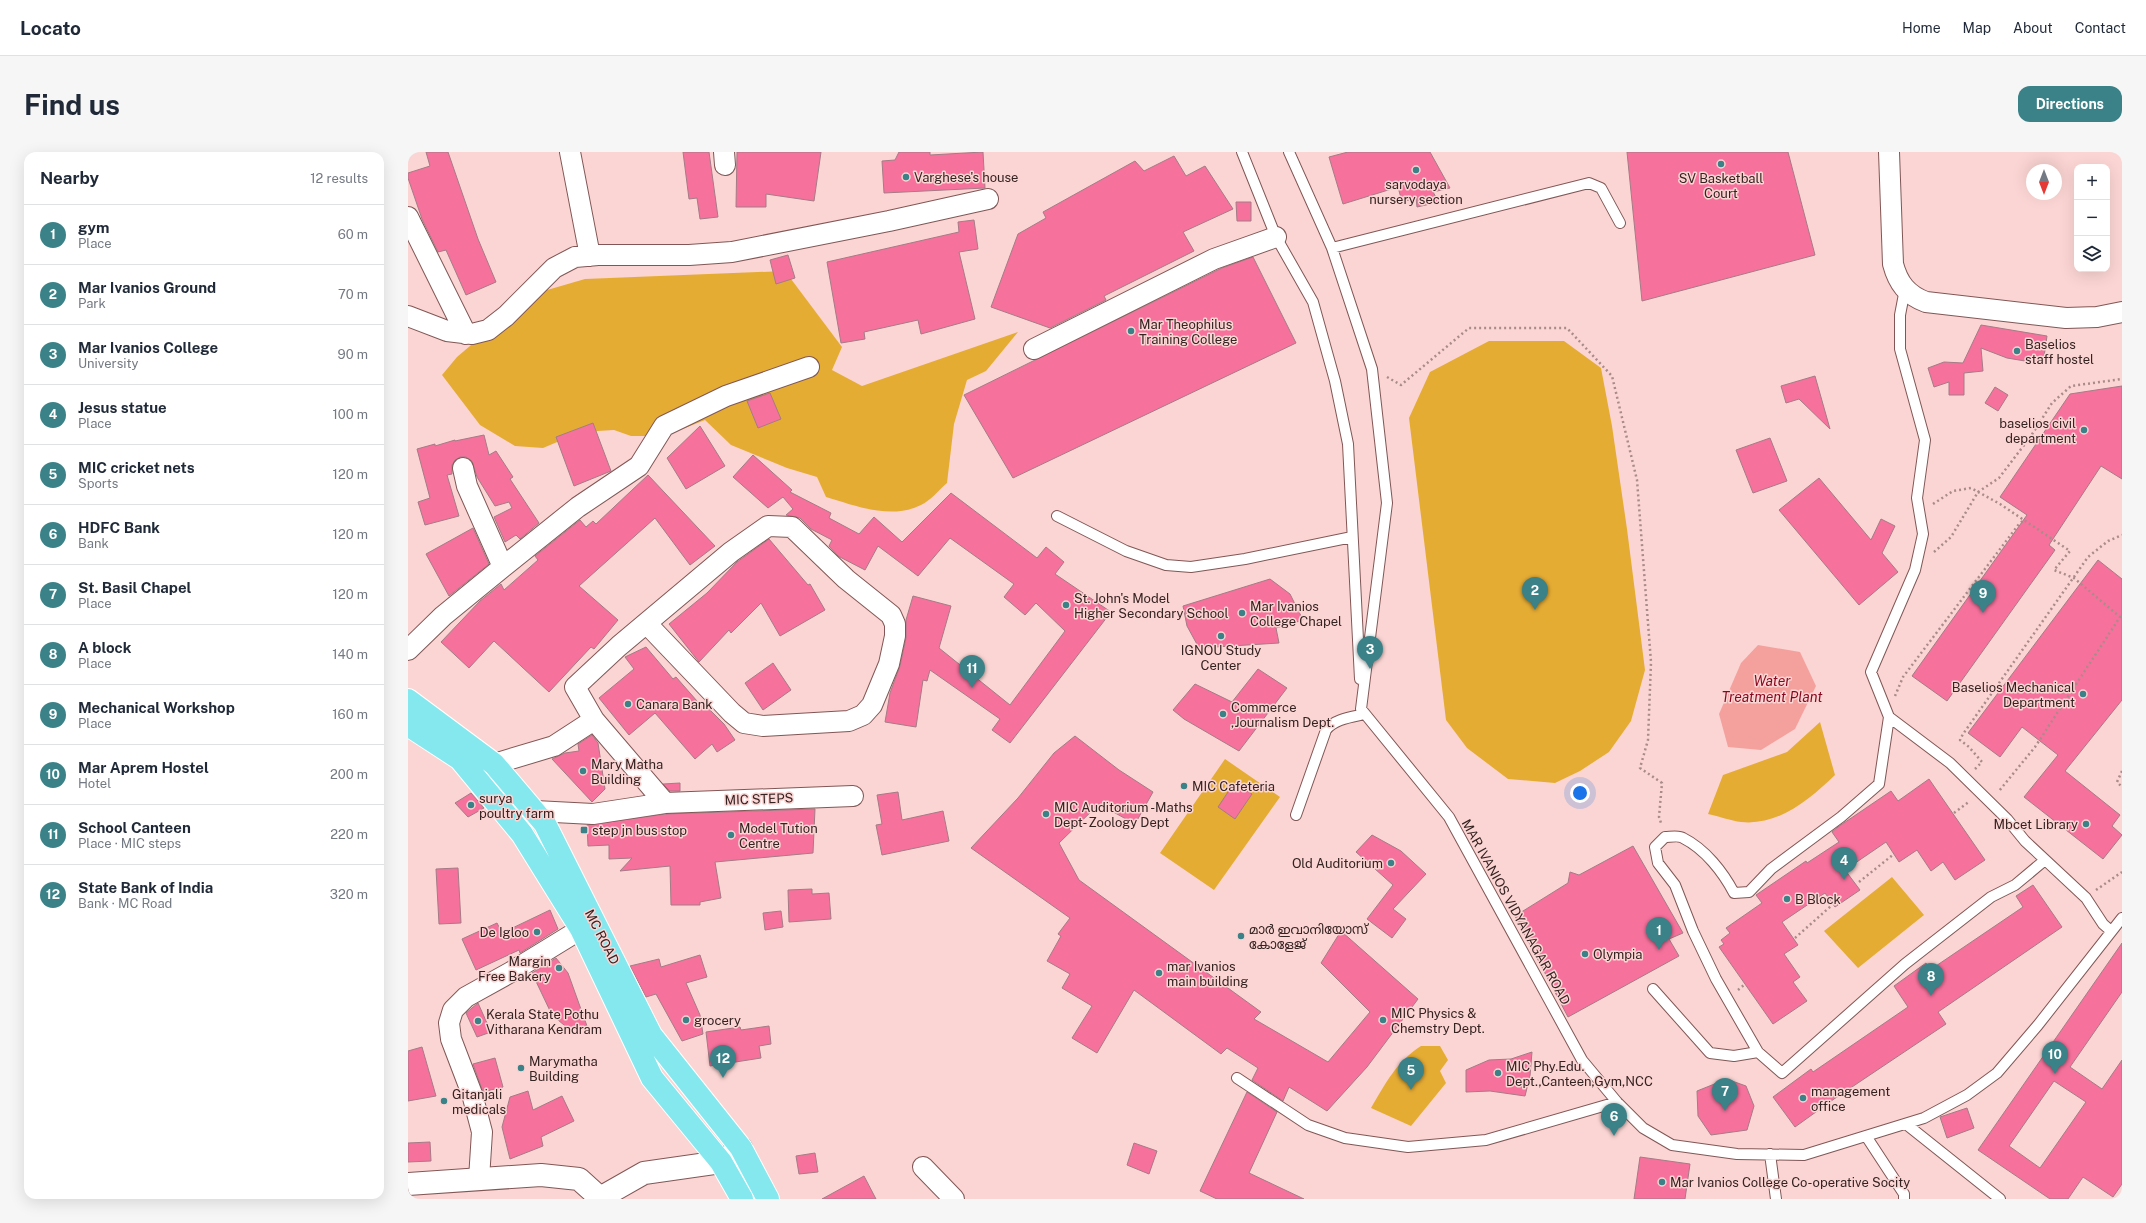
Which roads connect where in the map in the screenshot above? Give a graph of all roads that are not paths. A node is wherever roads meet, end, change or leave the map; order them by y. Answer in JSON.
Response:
{"nodes":[{"id":1,"x":570,"y":152,"type":"edge"},
{"id":2,"x":1242,"y":152,"type":"edge"},
{"id":3,"x":1289,"y":152,"type":"edge"},
{"id":4,"x":1889,"y":152,"type":"edge"},
{"id":5,"x":988,"y":199,"type":"dead end"},
{"id":6,"x":408,"y":217,"type":"edge"},
{"id":7,"x":1620,"y":223,"type":"dead end"},
{"id":8,"x":1276,"y":237,"type":"junction"},
{"id":9,"x":1332,"y":248,"type":"junction"},
{"id":10,"x":590,"y":256,"type":"junction"},
{"id":11,"x":1905,"y":289,"type":"junction"},
{"id":12,"x":2122,"y":312,"type":"edge"},
{"id":13,"x":408,"y":316,"type":"edge"},
{"id":14,"x":466,"y":334,"type":"junction"},
{"id":15,"x":1034,"y":349,"type":"dead end"},
{"id":16,"x":810,"y":367,"type":"dead end"},
{"id":17,"x":463,"y":468,"type":"dead end"},
{"id":18,"x":1057,"y":516,"type":"dead end"},
{"id":19,"x":1352,"y":537,"type":"junction"},
{"id":20,"x":503,"y":567,"type":"junction"},
{"id":21,"x":647,"y":624,"type":"junction"},
{"id":22,"x":408,"y":650,"type":"edge"},
{"id":23,"x":408,"y":700,"type":"edge"},
{"id":24,"x":1363,"y":712,"type":"junction"},
{"id":25,"x":1889,"y":716,"type":"junction"},
{"id":26,"x":594,"y":720,"type":"junction"},
{"id":27,"x":408,"y":725,"type":"edge"},
{"id":28,"x":494,"y":764,"type":"junction"},
{"id":29,"x":853,"y":796,"type":"dead end"},
{"id":30,"x":665,"y":803,"type":"junction"},
{"id":31,"x":1296,"y":815,"type":"dead end"},
{"id":32,"x":540,"y":817,"type":"junction"},
{"id":33,"x":522,"y":834,"type":"junction"},
{"id":34,"x":2046,"y":860,"type":"junction"},
{"id":35,"x":2122,"y":918,"type":"edge"},
{"id":36,"x":581,"y":929,"type":"junction"},
{"id":37,"x":2111,"y":931,"type":"junction"},
{"id":38,"x":1653,"y":989,"type":"dead end"},
{"id":39,"x":1758,"y":1052,"type":"junction"},
{"id":40,"x":1237,"y":1078,"type":"dead end"},
{"id":41,"x":1617,"y":1102,"type":"junction"},
{"id":42,"x":1906,"y":1124,"type":"junction"},
{"id":43,"x":1866,"y":1136,"type":"junction"},
{"id":44,"x":741,"y":1148,"type":"junction"},
{"id":45,"x":1770,"y":1154,"type":"junction"},
{"id":46,"x":721,"y":1162,"type":"junction"},
{"id":47,"x":923,"y":1167,"type":"dead end"},
{"id":48,"x":479,"y":1180,"type":"junction"},
{"id":49,"x":408,"y":1184,"type":"edge"},
{"id":50,"x":742,"y":1199,"type":"edge"},
{"id":51,"x":768,"y":1199,"type":"edge"},
{"id":52,"x":954,"y":1199,"type":"edge"},
{"id":53,"x":1776,"y":1199,"type":"edge"},
{"id":54,"x":1904,"y":1199,"type":"edge"},
{"id":55,"x":2000,"y":1199,"type":"edge"}],
"edges":[{"from":1,"to":10,"type":"street"},
{"from":2,"to":8,"type":"lane"},
{"from":3,"to":9,"type":"lane"},
{"from":4,"to":11,"type":"street"},
{"from":5,"to":10,"type":"street"},
{"from":6,"to":14,"type":"street"},
{"from":7,"to":9,"type":"lane"},
{"from":8,"to":15,"type":"street"},
{"from":8,"to":19,"type":"lane"},
{"from":9,"to":24,"type":"lane"},
{"from":10,"to":14,"type":"street"},
{"from":11,"to":12,"type":"street"},
{"from":11,"to":25,"type":"lane"},
{"from":13,"to":14,"type":"street"},
{"from":16,"to":20,"type":"street"},
{"from":17,"to":20,"type":"street"},
{"from":18,"to":19,"type":"lane"},
{"from":19,"to":24,"type":"lane"},
{"from":20,"to":22,"type":"street"},
{"from":21,"to":21,"type":"street"},
{"from":21,"to":26,"type":"street"},
{"from":23,"to":28,"type":"main road","name":"MC ROAD"},
{"from":24,"to":31,"type":"lane"},
{"from":24,"to":41,"type":"lane","name":"MAR IVANIOS VIDYANAGAR ROAD"},
{"from":25,"to":34,"type":"lane"},
{"from":25,"to":39,"type":"lane"},
{"from":26,"to":28,"type":"street"},
{"from":26,"to":30,"type":"street"},
{"from":27,"to":33,"type":"main road","name":"MC ROAD"},
{"from":28,"to":32,"type":"main road","name":"MC ROAD"},
{"from":29,"to":30,"type":"street","name":"MIC STEPS"},
{"from":30,"to":32,"type":"street","name":"MIC STEPS"},
{"from":32,"to":33,"type":"main road"},
{"from":32,"to":44,"type":"main road","name":"MC ROAD"},
{"from":33,"to":36,"type":"main road","name":"MC ROAD"},
{"from":34,"to":37,"type":"lane"},
{"from":34,"to":39,"type":"lane"},
{"from":35,"to":37,"type":"lane","name":"MAR IVANIOS VIDYANAGAR ROAD"},
{"from":36,"to":46,"type":"main road","name":"MC ROAD"},
{"from":36,"to":48,"type":"street"},
{"from":37,"to":42,"type":"lane","name":"MAR IVANIOS VIDYANAGAR ROAD"},
{"from":38,"to":39,"type":"lane"},
{"from":40,"to":41,"type":"lane"},
{"from":41,"to":45,"type":"lane","name":"MAR IVANIOS VIDYANAGAR ROAD"},
{"from":42,"to":43,"type":"lane","name":"MAR IVANIOS VIDYANAGAR ROAD"},
{"from":42,"to":55,"type":"lane"},
{"from":43,"to":45,"type":"lane","name":"MAR IVANIOS VIDYANAGAR ROAD"},
{"from":43,"to":54,"type":"lane"},
{"from":44,"to":46,"type":"street"},
{"from":44,"to":51,"type":"main road","name":"MC ROAD"},
{"from":45,"to":53,"type":"lane"},
{"from":46,"to":48,"type":"street"},
{"from":46,"to":50,"type":"main road","name":"MC ROAD"},
{"from":47,"to":52,"type":"street"},
{"from":48,"to":49,"type":"street"}]}
